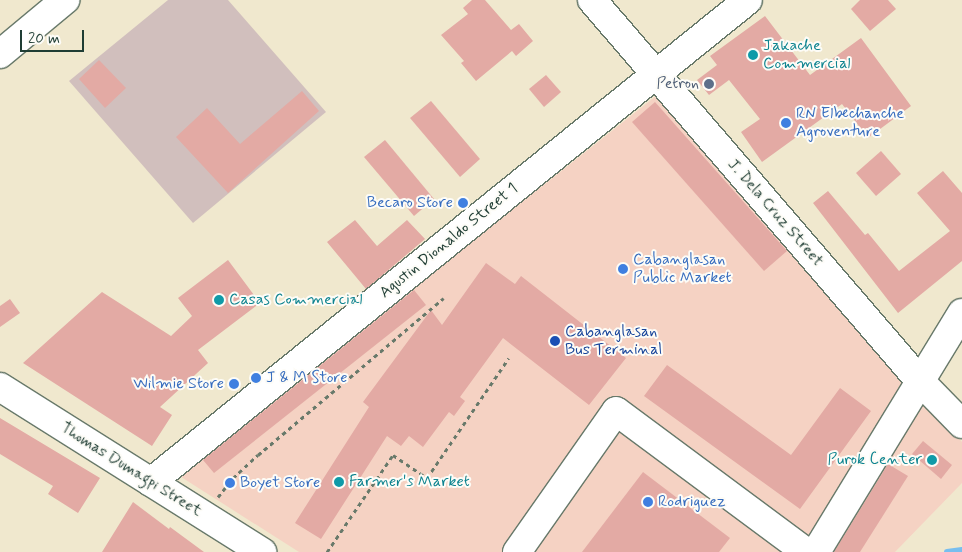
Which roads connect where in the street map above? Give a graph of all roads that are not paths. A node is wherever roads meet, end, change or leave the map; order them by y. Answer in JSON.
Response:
{"nodes":[{"id":1,"x":65,"y":0,"type":"edge"},
{"id":2,"x":592,"y":0,"type":"edge"},
{"id":3,"x":748,"y":0,"type":"edge"},
{"id":4,"x":0,"y":54,"type":"edge"},
{"id":5,"x":656,"y":74,"type":"junction"},
{"id":6,"x":962,"y":313,"type":"edge"},
{"id":7,"x":920,"y":381,"type":"junction"},
{"id":8,"x":0,"y":387,"type":"edge"},
{"id":9,"x":962,"y":424,"type":"edge"},
{"id":10,"x":151,"y":482,"type":"junction"},
{"id":11,"x":262,"y":552,"type":"edge"},
{"id":12,"x":517,"y":552,"type":"edge"},
{"id":13,"x":806,"y":552,"type":"edge"},
{"id":14,"x":816,"y":552,"type":"edge"}],
"edges":[{"from":1,"to":4,"type":"street"},
{"from":2,"to":5,"type":"street","name":"J. Dela Cruz Street"},
{"from":3,"to":5,"type":"street","name":"Agustin Dionaldo Street 1"},
{"from":5,"to":7,"type":"street","name":"J. Dela Cruz Street"},
{"from":5,"to":10,"type":"street","name":"Agustin Dionaldo Street 1"},
{"from":6,"to":7,"type":"street"},
{"from":7,"to":9,"type":"street","name":"J. Dela Cruz Street"},
{"from":7,"to":14,"type":"street"},
{"from":8,"to":10,"type":"street","name":"Thomas Dumagpi Street"},
{"from":10,"to":11,"type":"street","name":"Thomas Dumagpi Street"},
{"from":12,"to":13,"type":"street"}]}
